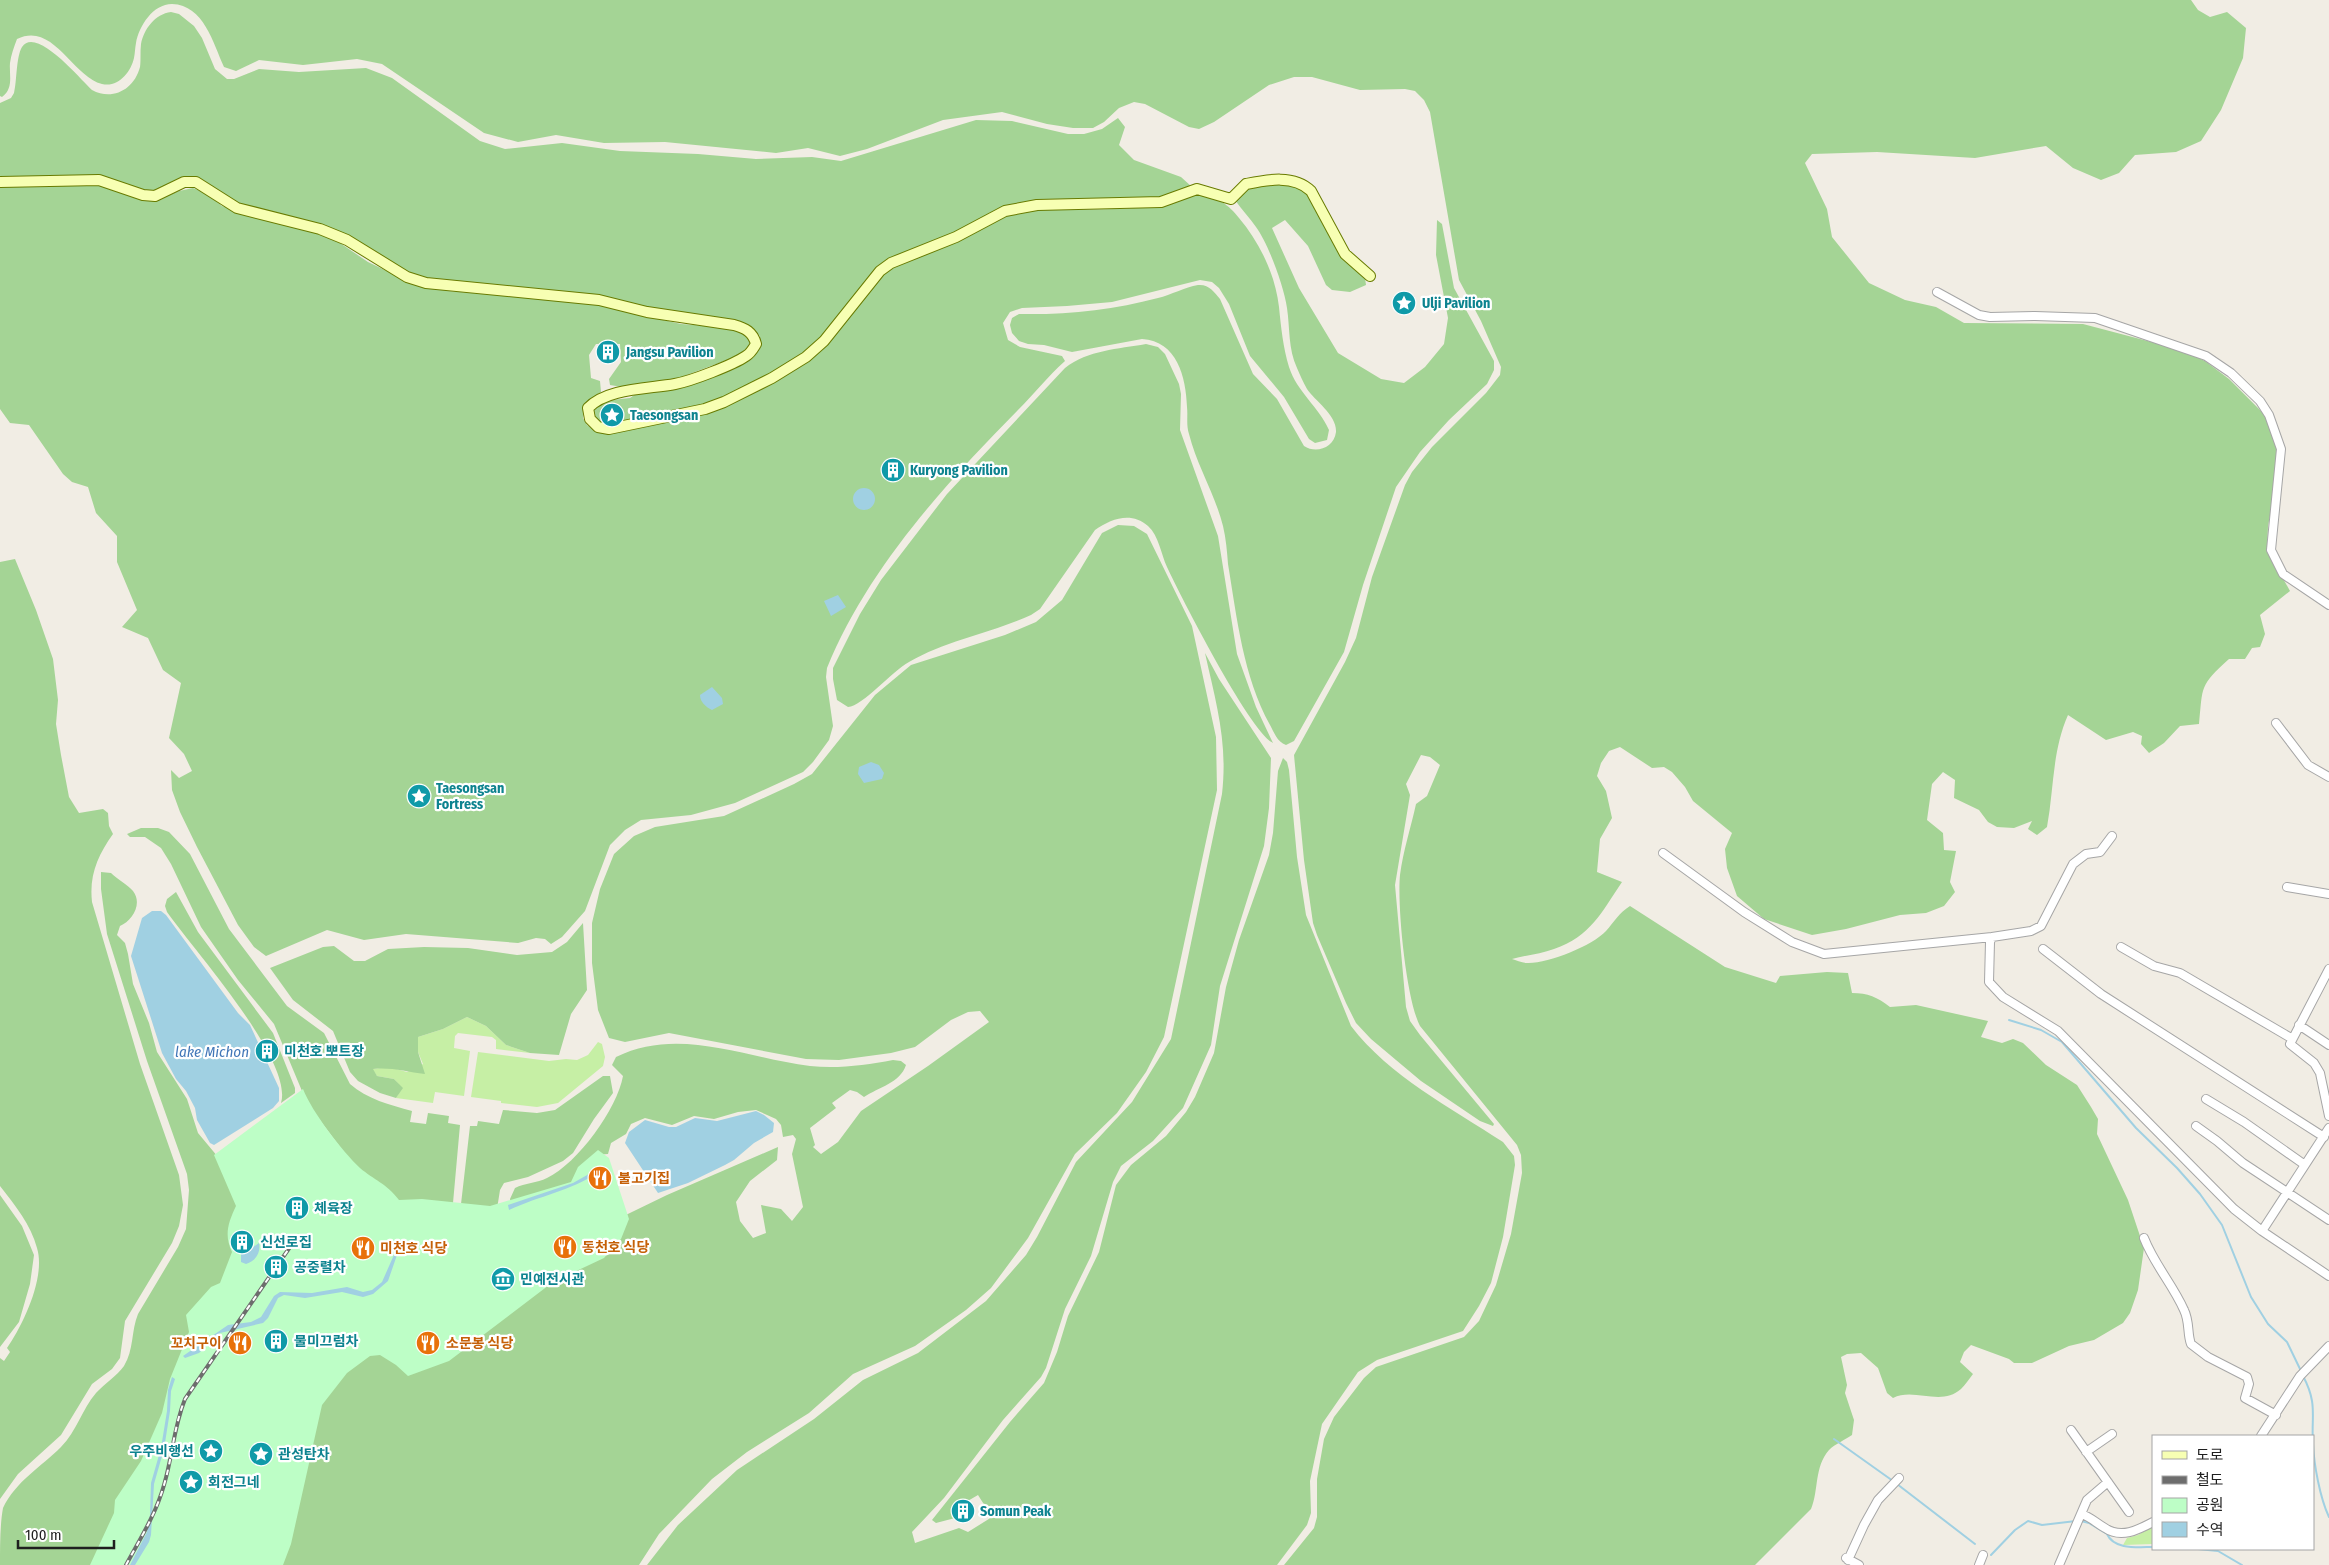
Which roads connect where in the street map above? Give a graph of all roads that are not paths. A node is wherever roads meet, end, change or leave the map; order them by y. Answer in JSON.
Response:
{"nodes":[{"id":1,"x":0,"y":182,"type":"edge"},
{"id":2,"x":1370,"y":276,"type":"dead end"},
{"id":3,"x":1937,"y":292,"type":"dead end"},
{"id":4,"x":2329,"y":606,"type":"edge"},
{"id":5,"x":2276,"y":723,"type":"dead end"},
{"id":6,"x":2329,"y":777,"type":"edge"},
{"id":7,"x":2112,"y":836,"type":"dead end"},
{"id":8,"x":1663,"y":853,"type":"dead end"},
{"id":9,"x":2287,"y":887,"type":"dead end"},
{"id":10,"x":2329,"y":894,"type":"edge"},
{"id":11,"x":1992,"y":936,"type":"junction"},
{"id":12,"x":2121,"y":947,"type":"dead end"},
{"id":13,"x":2043,"y":949,"type":"dead end"},
{"id":14,"x":2329,"y":969,"type":"edge"},
{"id":15,"x":2299,"y":1025,"type":"junction"},
{"id":16,"x":2292,"y":1038,"type":"junction"},
{"id":17,"x":2329,"y":1044,"type":"edge"},
{"id":18,"x":2327,"y":1096,"type":"edge"},
{"id":19,"x":2206,"y":1099,"type":"dead end"},
{"id":20,"x":2329,"y":1116,"type":"edge"},
{"id":21,"x":2196,"y":1126,"type":"dead end"},
{"id":22,"x":2329,"y":1128,"type":"edge"},
{"id":23,"x":2324,"y":1137,"type":"junction"},
{"id":24,"x":2305,"y":1165,"type":"junction"},
{"id":25,"x":2287,"y":1192,"type":"junction"},
{"id":26,"x":2329,"y":1220,"type":"edge"},
{"id":27,"x":2262,"y":1231,"type":"junction"},
{"id":28,"x":2144,"y":1238,"type":"dead end"},
{"id":29,"x":2329,"y":1276,"type":"edge"},
{"id":30,"x":2329,"y":1346,"type":"edge"},
{"id":31,"x":2276,"y":1416,"type":"junction"},
{"id":32,"x":2071,"y":1430,"type":"dead end"},
{"id":33,"x":2112,"y":1434,"type":"dead end"},
{"id":34,"x":2262,"y":1435,"type":"edge"},
{"id":35,"x":2086,"y":1452,"type":"junction"},
{"id":36,"x":1900,"y":1478,"type":"dead end"},
{"id":37,"x":2108,"y":1482,"type":"junction"},
{"id":38,"x":2128,"y":1512,"type":"dead end"},
{"id":39,"x":2081,"y":1514,"type":"junction"},
{"id":40,"x":2152,"y":1523,"type":"edge"},
{"id":41,"x":1982,"y":1555,"type":"dead end"},
{"id":42,"x":1859,"y":1565,"type":"edge"},
{"id":43,"x":1979,"y":1565,"type":"edge"},
{"id":44,"x":2059,"y":1565,"type":"edge"}],
"edges":[{"from":1,"to":2,"type":"street"},
{"from":3,"to":4,"type":"street"},
{"from":5,"to":6,"type":"street"},
{"from":7,"to":11,"type":"street"},
{"from":8,"to":11,"type":"street"},
{"from":9,"to":10,"type":"street"},
{"from":11,"to":27,"type":"street"},
{"from":12,"to":16,"type":"street"},
{"from":13,"to":23,"type":"street"},
{"from":14,"to":15,"type":"street"},
{"from":15,"to":16,"type":"street"},
{"from":15,"to":17,"type":"street"},
{"from":16,"to":18,"type":"street"},
{"from":18,"to":20,"type":"street"},
{"from":19,"to":24,"type":"street"},
{"from":21,"to":25,"type":"street"},
{"from":22,"to":23,"type":"street"},
{"from":23,"to":24,"type":"street"},
{"from":24,"to":25,"type":"street"},
{"from":25,"to":26,"type":"street"},
{"from":25,"to":27,"type":"street"},
{"from":27,"to":29,"type":"street"},
{"from":28,"to":31,"type":"street"},
{"from":30,"to":31,"type":"street"},
{"from":31,"to":34,"type":"street"},
{"from":32,"to":35,"type":"street"},
{"from":33,"to":35,"type":"street"},
{"from":35,"to":37,"type":"street"},
{"from":36,"to":42,"type":"street"},
{"from":37,"to":38,"type":"street"},
{"from":37,"to":39,"type":"street"},
{"from":39,"to":40,"type":"street"},
{"from":39,"to":44,"type":"street"},
{"from":41,"to":43,"type":"street"}]}
